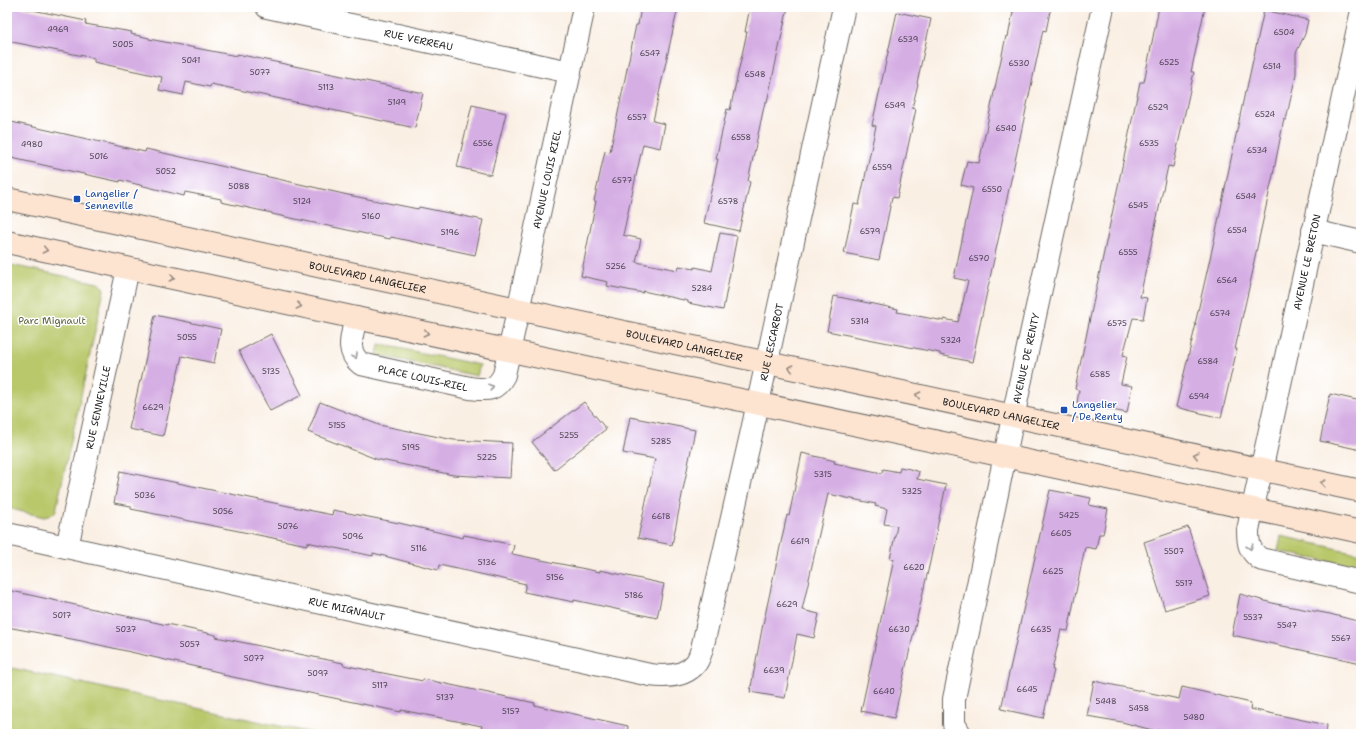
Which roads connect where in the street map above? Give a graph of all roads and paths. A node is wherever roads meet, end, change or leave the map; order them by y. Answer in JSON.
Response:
{"nodes":[{"id":1,"x":267,"y":7,"type":"edge"},
{"id":2,"x":584,"y":7,"type":"edge"},
{"id":3,"x":844,"y":7,"type":"edge"},
{"id":4,"x":1103,"y":7,"type":"edge"},
{"id":5,"x":1361,"y":15,"type":"edge"},
{"id":6,"x":570,"y":72,"type":"junction"},
{"id":7,"x":7,"y":199,"type":"edge"},
{"id":8,"x":1314,"y":231,"type":"junction"},
{"id":9,"x":7,"y":242,"type":"edge"},
{"id":10,"x":1361,"y":242,"type":"edge"},
{"id":11,"x":128,"y":269,"type":"junction"},
{"id":12,"x":517,"y":310,"type":"junction"},
{"id":13,"x":356,"y":318,"type":"junction"},
{"id":14,"x":509,"y":350,"type":"junction"},
{"id":15,"x":767,"y":363,"type":"junction"},
{"id":16,"x":758,"y":403,"type":"junction"},
{"id":17,"x":1013,"y":416,"type":"junction"},
{"id":18,"x":1005,"y":455,"type":"junction"},
{"id":19,"x":1262,"y":470,"type":"junction"},
{"id":20,"x":1361,"y":491,"type":"edge"},
{"id":21,"x":1252,"y":509,"type":"junction"},
{"id":22,"x":1361,"y":532,"type":"edge"},
{"id":23,"x":7,"y":534,"type":"edge"},
{"id":24,"x":67,"y":547,"type":"junction"},
{"id":25,"x":1361,"y":582,"type":"edge"},
{"id":26,"x":687,"y":670,"type":"joint"},
{"id":27,"x":959,"y":733,"type":"edge"}],
"edges":[{"from":1,"to":6,"type":"street","name":"RUE VERREAU"},
{"from":2,"to":6,"type":"street","name":"AVENUE LOUIS RIEL"},
{"from":3,"to":15,"type":"street","name":"RUE LESCARBOT"},
{"from":4,"to":17,"type":"street","name":"AVENUE DE RENTY"},
{"from":5,"to":8,"type":"street","name":"AVENUE LE BRETON"},
{"from":6,"to":12,"type":"street","name":"AVENUE LOUIS RIEL"},
{"from":7,"to":12,"type":"main road","name":"BOULEVARD LANGELIER"},
{"from":8,"to":10,"type":"street"},
{"from":8,"to":19,"type":"street","name":"AVENUE LE BRETON"},
{"from":9,"to":11,"type":"main road","one_way":true},
{"from":11,"to":13,"type":"main road","one_way":true},
{"from":11,"to":24,"type":"street","name":"RUE SENNEVILLE"},
{"from":12,"to":14,"type":"street","name":"AVENUE LOUIS RIEL"},
{"from":12,"to":15,"type":"main road","name":"BOULEVARD LANGELIER"},
{"from":13,"to":14,"type":"main road","one_way":true},
{"from":13,"to":14,"type":"street","name":"PLACE LOUIS-RIEL","one_way":true},
{"from":14,"to":16,"type":"main road"},
{"from":15,"to":16,"type":"street","name":"RUE LESCARBOT"},
{"from":17,"to":15,"type":"main road","name":"BOULEVARD LANGELIER","one_way":true},
{"from":16,"to":18,"type":"main road"},
{"from":16,"to":26,"type":"street","name":"RUE LESCARBOT"},
{"from":17,"to":18,"type":"street","name":"AVENUE DE RENTY"},
{"from":19,"to":17,"type":"main road","name":"BOULEVARD LANGELIER","one_way":true},
{"from":18,"to":21,"type":"main road"},
{"from":18,"to":27,"type":"street","name":"AVENUE DE RENTY"},
{"from":20,"to":19,"type":"main road","name":"BOULEVARD LANGELIER","one_way":true},
{"from":19,"to":21,"type":"street","name":"AVENUE LE BRETON"},
{"from":21,"to":22,"type":"main road"},
{"from":21,"to":25,"type":"street","one_way":true},
{"from":23,"to":24,"type":"street","name":"RUE MIGNAULT"},
{"from":24,"to":26,"type":"street","name":"RUE MIGNAULT"}]}
